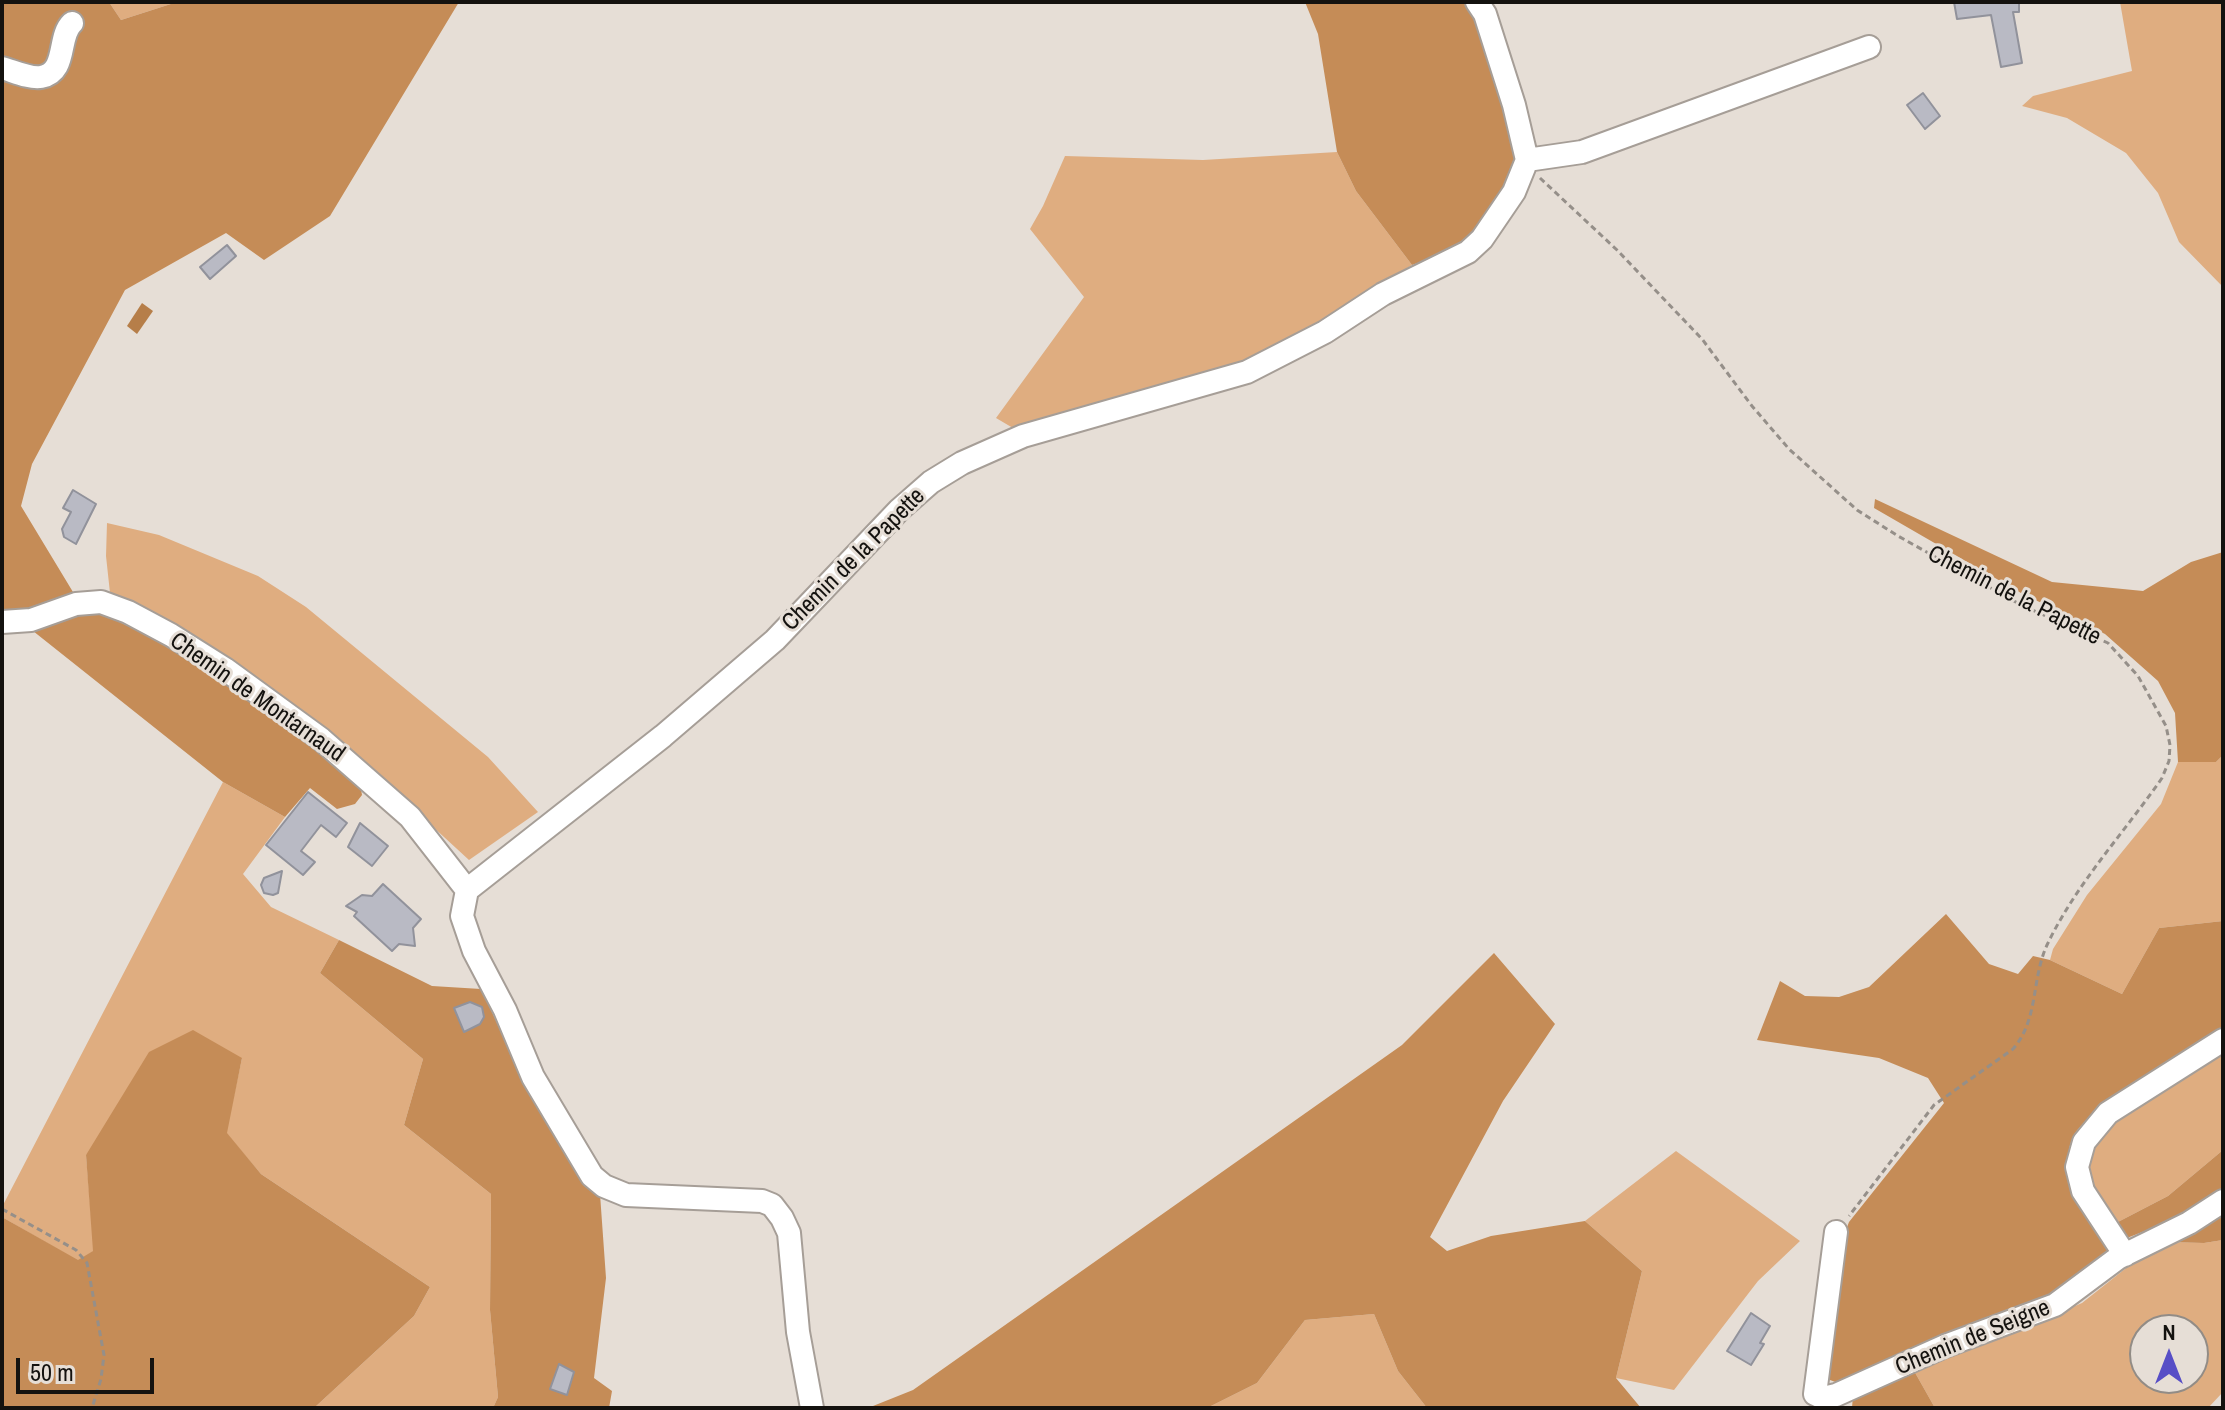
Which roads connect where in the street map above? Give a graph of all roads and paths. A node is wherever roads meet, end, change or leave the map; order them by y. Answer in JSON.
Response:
{"nodes":[{"id":1,"x":1477,"y":2,"type":"edge"},
{"id":2,"x":72,"y":23,"type":"dead end"},
{"id":3,"x":1869,"y":47,"type":"dead end"},
{"id":4,"x":2,"y":68,"type":"edge"},
{"id":5,"x":1527,"y":160,"type":"junction"},
{"id":6,"x":2,"y":622,"type":"edge"},
{"id":7,"x":466,"y":895,"type":"junction"},
{"id":8,"x":2223,"y":1040,"type":"edge"},
{"id":9,"x":2223,"y":1201,"type":"edge"},
{"id":10,"x":2,"y":1209,"type":"edge"},
{"id":11,"x":1836,"y":1232,"type":"joint"},
{"id":12,"x":2125,"y":1255,"type":"junction"},
{"id":13,"x":1808,"y":1401,"type":"edge"},
{"id":14,"x":92,"y":1408,"type":"edge"},
{"id":15,"x":812,"y":1408,"type":"edge"}],
"edges":[{"from":1,"to":5,"type":"street"},
{"from":2,"to":4,"type":"street"},
{"from":3,"to":5,"type":"street"},
{"from":5,"to":7,"type":"street","name":"Chemin de la Papette"},
{"from":5,"to":11,"type":"path","name":"Chemin de la Papette"},
{"from":6,"to":7,"type":"street","name":"Chemin de Montarnaud"},
{"from":7,"to":15,"type":"street"},
{"from":8,"to":12,"type":"street"},
{"from":9,"to":12,"type":"street","name":"Chemin de Seigne"},
{"from":10,"to":14,"type":"path"},
{"from":11,"to":13,"type":"street"},
{"from":12,"to":13,"type":"street","name":"Chemin de Seigne"}]}
